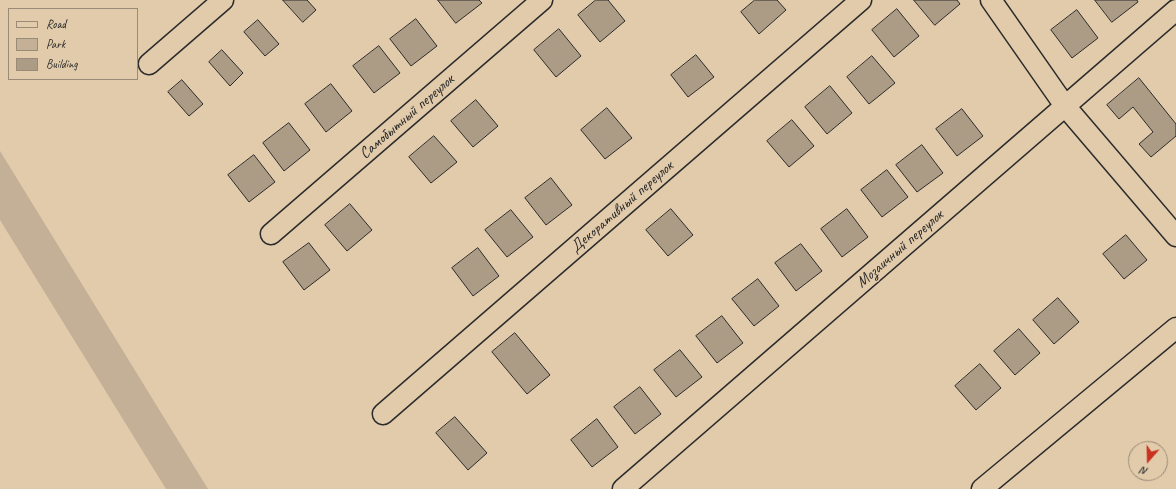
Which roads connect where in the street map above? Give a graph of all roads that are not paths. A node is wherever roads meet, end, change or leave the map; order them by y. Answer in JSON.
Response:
{"nodes":[{"id":1,"x":223,"y":0,"type":"edge"},
{"id":2,"x":542,"y":0,"type":"edge"},
{"id":3,"x":861,"y":0,"type":"edge"},
{"id":4,"x":991,"y":0,"type":"edge"},
{"id":5,"x":1176,"y":10,"type":"edge"},
{"id":6,"x":149,"y":64,"type":"dead end"},
{"id":7,"x":1064,"y":106,"type":"junction"},
{"id":8,"x":271,"y":234,"type":"dead end"},
{"id":9,"x":1176,"y":236,"type":"edge"},
{"id":10,"x":1176,"y":328,"type":"edge"},
{"id":11,"x":383,"y":414,"type":"dead end"},
{"id":12,"x":623,"y":489,"type":"edge"},
{"id":13,"x":982,"y":489,"type":"edge"}],
"edges":[{"from":1,"to":6,"type":"street"},
{"from":2,"to":8,"type":"street","name":"Самобытный переулок"},
{"from":3,"to":11,"type":"street","name":"Декоративный переулок"},
{"from":4,"to":7,"type":"street"},
{"from":5,"to":7,"type":"street","name":"Мозаичный переулок"},
{"from":7,"to":9,"type":"street"},
{"from":7,"to":12,"type":"street","name":"Мозаичный переулок"},
{"from":10,"to":13,"type":"street"}]}
